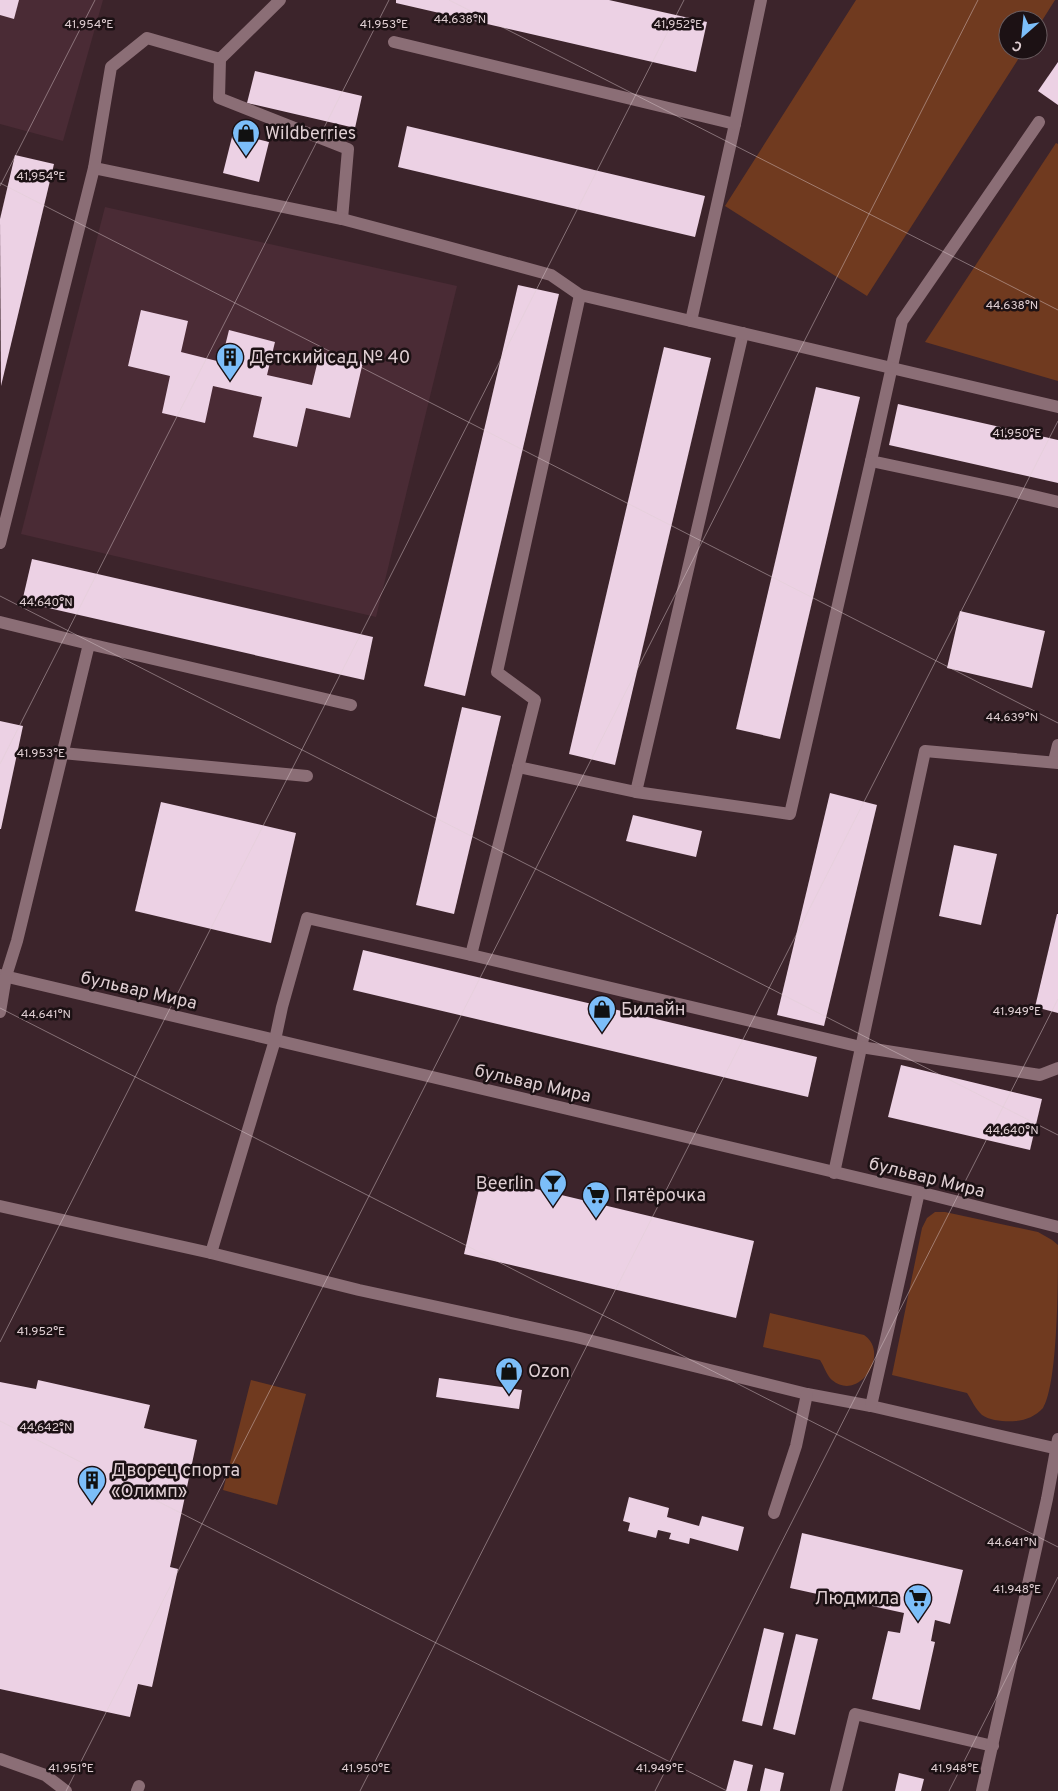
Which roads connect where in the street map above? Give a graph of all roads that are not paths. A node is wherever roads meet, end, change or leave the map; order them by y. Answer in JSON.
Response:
{"nodes":[{"id":1,"x":280,"y":0,"type":"edge"},
{"id":2,"x":761,"y":0,"type":"edge"},
{"id":3,"x":394,"y":42,"type":"dead end"},
{"id":4,"x":220,"y":59,"type":"junction"},
{"id":5,"x":1039,"y":122,"type":"dead end"},
{"id":6,"x":735,"y":124,"type":"junction"},
{"id":7,"x":94,"y":168,"type":"junction"},
{"id":8,"x":342,"y":219,"type":"junction"},
{"id":9,"x":580,"y":296,"type":"junction"},
{"id":10,"x":691,"y":321,"type":"junction"},
{"id":11,"x":743,"y":333,"type":"junction"},
{"id":12,"x":892,"y":368,"type":"junction"},
{"id":13,"x":1058,"y":407,"type":"edge"},
{"id":14,"x":871,"y":460,"type":"junction"},
{"id":15,"x":1058,"y":502,"type":"edge"},
{"id":16,"x":0,"y":543,"type":"edge"},
{"id":17,"x":0,"y":622,"type":"edge"},
{"id":18,"x":89,"y":644,"type":"junction"},
{"id":19,"x":351,"y":705,"type":"dead end"},
{"id":20,"x":1058,"y":745,"type":"edge"},
{"id":21,"x":62,"y":753,"type":"junction"},
{"id":22,"x":1056,"y":762,"type":"edge"},
{"id":23,"x":518,"y":767,"type":"junction"},
{"id":24,"x":307,"y":776,"type":"dead end"},
{"id":25,"x":636,"y":792,"type":"junction"},
{"id":26,"x":471,"y":955,"type":"junction"},
{"id":27,"x":3,"y":975,"type":"edge"},
{"id":28,"x":0,"y":1012,"type":"edge"},
{"id":29,"x":275,"y":1040,"type":"junction"},
{"id":30,"x":861,"y":1046,"type":"junction"},
{"id":31,"x":1058,"y":1068,"type":"edge"},
{"id":32,"x":834,"y":1173,"type":"junction"},
{"id":33,"x":919,"y":1192,"type":"junction"},
{"id":34,"x":0,"y":1206,"type":"edge"},
{"id":35,"x":1058,"y":1227,"type":"edge"},
{"id":36,"x":211,"y":1253,"type":"junction"},
{"id":37,"x":807,"y":1394,"type":"junction"},
{"id":38,"x":871,"y":1406,"type":"junction"},
{"id":39,"x":1057,"y":1446,"type":"edge"},
{"id":40,"x":774,"y":1513,"type":"dead end"},
{"id":41,"x":993,"y":1746,"type":"junction"},
{"id":42,"x":0,"y":1759,"type":"edge"},
{"id":43,"x":66,"y":1791,"type":"edge"},
{"id":44,"x":836,"y":1791,"type":"edge"},
{"id":45,"x":982,"y":1791,"type":"edge"}],
"edges":[{"from":1,"to":4,"type":"street"},
{"from":2,"to":6,"type":"street"},
{"from":3,"to":6,"type":"street"},
{"from":4,"to":7,"type":"street"},
{"from":4,"to":8,"type":"street"},
{"from":5,"to":12,"type":"street"},
{"from":6,"to":10,"type":"street"},
{"from":7,"to":8,"type":"street"},
{"from":7,"to":16,"type":"street"},
{"from":8,"to":9,"type":"street"},
{"from":9,"to":10,"type":"street"},
{"from":9,"to":23,"type":"street"},
{"from":10,"to":11,"type":"street"},
{"from":11,"to":12,"type":"street"},
{"from":11,"to":25,"type":"street"},
{"from":12,"to":13,"type":"street"},
{"from":12,"to":14,"type":"street"},
{"from":14,"to":15,"type":"street"},
{"from":14,"to":25,"type":"street"},
{"from":17,"to":18,"type":"street"},
{"from":18,"to":19,"type":"street"},
{"from":18,"to":21,"type":"street"},
{"from":20,"to":22,"type":"street"},
{"from":21,"to":24,"type":"street"},
{"from":21,"to":27,"type":"street"},
{"from":22,"to":30,"type":"street"},
{"from":23,"to":25,"type":"street"},
{"from":23,"to":26,"type":"street"},
{"from":26,"to":29,"type":"street"},
{"from":26,"to":30,"type":"street"},
{"from":27,"to":28,"type":"street"},
{"from":27,"to":29,"type":"street","name":"бульвар Мира"},
{"from":29,"to":32,"type":"street","name":"бульвар Мира"},
{"from":29,"to":36,"type":"street"},
{"from":30,"to":31,"type":"street"},
{"from":30,"to":32,"type":"street"},
{"from":32,"to":33,"type":"street","name":"бульвар Мира"},
{"from":33,"to":35,"type":"street","name":"бульвар Мира"},
{"from":33,"to":38,"type":"street"},
{"from":34,"to":36,"type":"street"},
{"from":36,"to":37,"type":"street"},
{"from":37,"to":38,"type":"street"},
{"from":37,"to":40,"type":"street"},
{"from":38,"to":39,"type":"street"},
{"from":39,"to":41,"type":"street"},
{"from":41,"to":44,"type":"street"},
{"from":41,"to":45,"type":"street"},
{"from":42,"to":43,"type":"street"}]}
